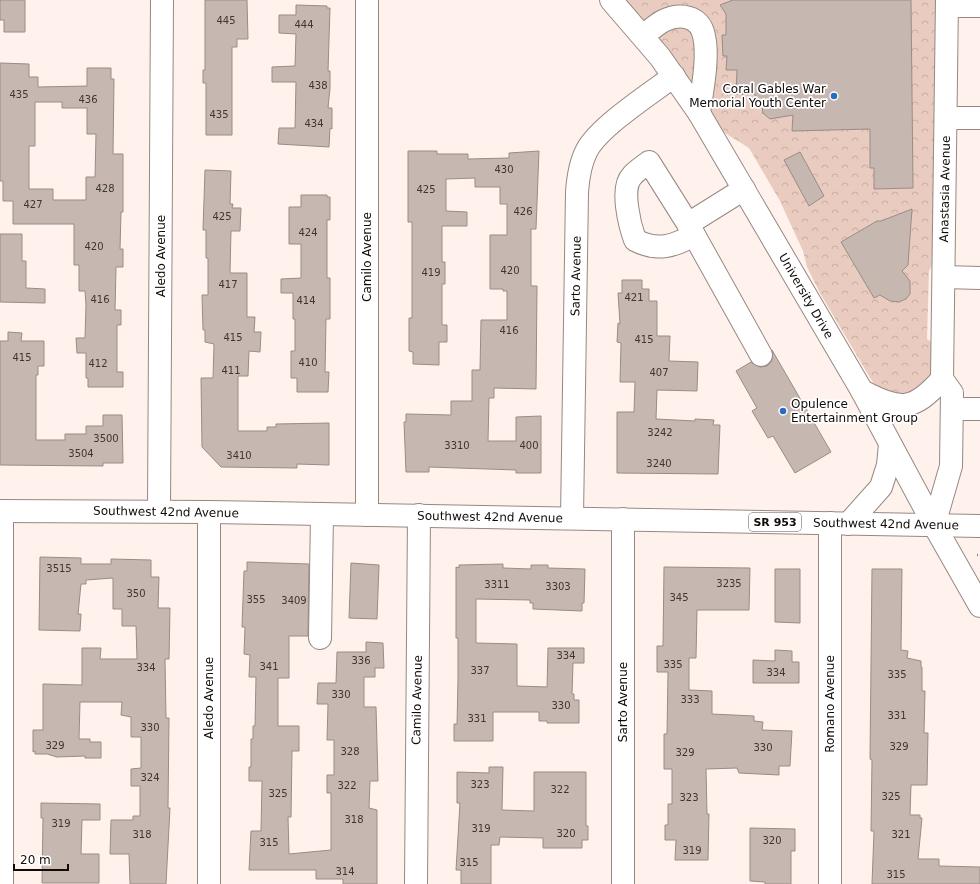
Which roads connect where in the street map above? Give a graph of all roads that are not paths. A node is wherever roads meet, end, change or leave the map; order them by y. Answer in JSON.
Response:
{"nodes":[{"id":1,"x":162,"y":0,"type":"edge"},
{"id":2,"x":368,"y":0,"type":"edge"},
{"id":3,"x":611,"y":0,"type":"edge"},
{"id":4,"x":947,"y":3,"type":"edge"},
{"id":5,"x":980,"y":6,"type":"edge"},
{"id":6,"x":684,"y":8,"type":"edge"},
{"id":7,"x":643,"y":36,"type":"junction"},
{"id":8,"x":674,"y":76,"type":"junction"},
{"id":9,"x":699,"y":113,"type":"junction"},
{"id":10,"x":946,"y":118,"type":"junction"},
{"id":11,"x":980,"y":118,"type":"edge"},
{"id":12,"x":744,"y":189,"type":"junction"},
{"id":13,"x":944,"y":277,"type":"junction"},
{"id":14,"x":980,"y":278,"type":"edge"},
{"id":15,"x":761,"y":355,"type":"dead end"},
{"id":16,"x":942,"y":379,"type":"junction"},
{"id":17,"x":862,"y":391,"type":"junction"},
{"id":18,"x":952,"y":409,"type":"junction"},
{"id":19,"x":980,"y":409,"type":"edge"},
{"id":20,"x":890,"y":444,"type":"junction"},
{"id":21,"x":1,"y":511,"type":"edge"},
{"id":22,"x":159,"y":511,"type":"junction"},
{"id":23,"x":209,"y":512,"type":"junction"},
{"id":24,"x":322,"y":514,"type":"junction"},
{"id":25,"x":367,"y":515,"type":"junction"},
{"id":26,"x":419,"y":515,"type":"junction"},
{"id":27,"x":572,"y":518,"type":"junction"},
{"id":28,"x":623,"y":519,"type":"junction"},
{"id":29,"x":839,"y":524,"type":"junction"},
{"id":30,"x":934,"y":525,"type":"junction"},
{"id":31,"x":980,"y":526,"type":"edge"},
{"id":32,"x":980,"y":606,"type":"edge"},
{"id":33,"x":320,"y":638,"type":"dead end"},
{"id":34,"x":2,"y":884,"type":"edge"},
{"id":35,"x":209,"y":884,"type":"edge"},
{"id":36,"x":416,"y":884,"type":"edge"},
{"id":37,"x":623,"y":884,"type":"edge"},
{"id":38,"x":830,"y":884,"type":"edge"}],
"edges":[{"from":1,"to":22,"type":"street","name":"Aledo Avenue"},
{"from":2,"to":25,"type":"street","name":"Camilo Avenue"},
{"from":3,"to":7,"type":"street","name":"University Drive"},
{"from":4,"to":5,"type":"street"},
{"from":4,"to":10,"type":"street","name":"Anastasia Avenue"},
{"from":6,"to":7,"type":"street"},
{"from":6,"to":9,"type":"street"},
{"from":7,"to":8,"type":"street","name":"University Drive"},
{"from":8,"to":9,"type":"street","name":"University Drive"},
{"from":8,"to":27,"type":"street","name":"Sarto Avenue"},
{"from":9,"to":12,"type":"street","name":"University Drive"},
{"from":10,"to":11,"type":"street"},
{"from":10,"to":13,"type":"street","name":"Anastasia Avenue"},
{"from":12,"to":15,"type":"street"},
{"from":12,"to":17,"type":"street","name":"University Drive"},
{"from":13,"to":14,"type":"street"},
{"from":13,"to":16,"type":"street","name":"Anastasia Avenue"},
{"from":16,"to":17,"type":"street"},
{"from":16,"to":18,"type":"street"},
{"from":17,"to":20,"type":"street","name":"University Drive"},
{"from":18,"to":19,"type":"street"},
{"from":18,"to":30,"type":"street"},
{"from":20,"to":29,"type":"street"},
{"from":20,"to":30,"type":"street","name":"University Drive"},
{"from":21,"to":22,"type":"street","name":"Southwest 42nd Avenue","number":"SR 953"},
{"from":21,"to":34,"type":"street"},
{"from":22,"to":23,"type":"street","name":"Southwest 42nd Avenue","number":"SR 953"},
{"from":23,"to":24,"type":"street","name":"Southwest 42nd Avenue","number":"SR 953"},
{"from":23,"to":35,"type":"street","name":"Aledo Avenue"},
{"from":24,"to":25,"type":"street","name":"Southwest 42nd Avenue","number":"SR 953"},
{"from":24,"to":33,"type":"street"},
{"from":25,"to":26,"type":"street","name":"Southwest 42nd Avenue","number":"SR 953"},
{"from":26,"to":27,"type":"street","name":"Southwest 42nd Avenue","number":"SR 953"},
{"from":26,"to":36,"type":"street","name":"Camilo Avenue"},
{"from":27,"to":28,"type":"street","name":"Southwest 42nd Avenue","number":"SR 953"},
{"from":28,"to":29,"type":"street","name":"Southwest 42nd Avenue","number":"SR 953"},
{"from":28,"to":37,"type":"street","name":"Sarto Avenue"},
{"from":29,"to":30,"type":"street","name":"Southwest 42nd Avenue","number":"SR 953"},
{"from":29,"to":38,"type":"street","name":"Romano Avenue"},
{"from":30,"to":31,"type":"street","name":"Southwest 42nd Avenue","number":"SR 953"},
{"from":30,"to":32,"type":"street","name":"University Drive"}]}
